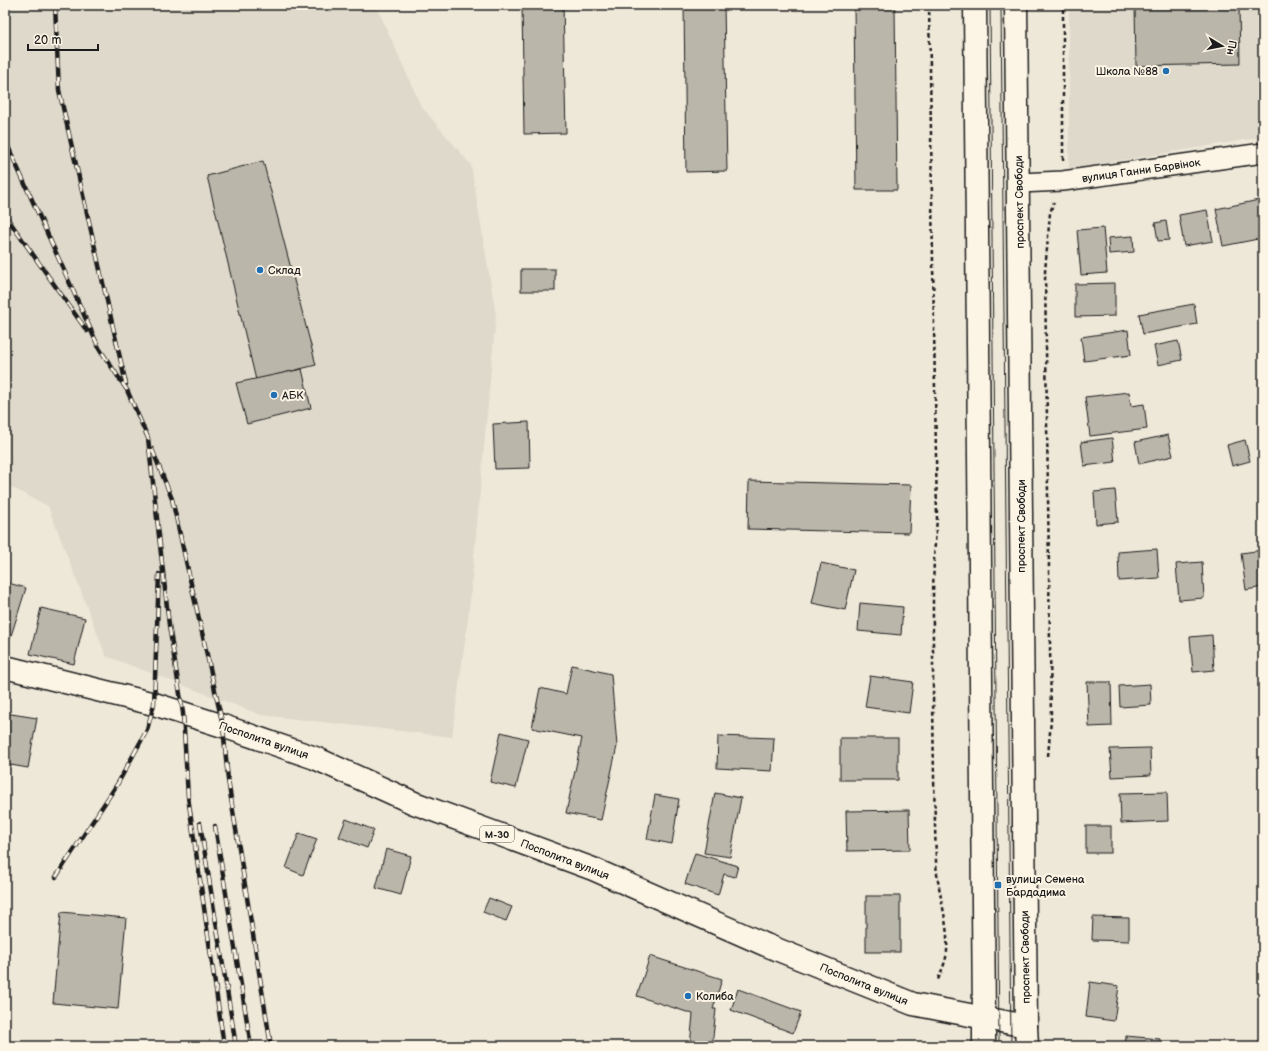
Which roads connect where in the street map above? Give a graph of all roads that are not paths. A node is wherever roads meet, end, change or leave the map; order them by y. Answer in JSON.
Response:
{"nodes":[{"id":1,"x":975,"y":5,"type":"edge"},
{"id":2,"x":1016,"y":5,"type":"edge"},
{"id":3,"x":1263,"y":153,"type":"edge"},
{"id":4,"x":1018,"y":183,"type":"junction"},
{"id":5,"x":5,"y":666,"type":"edge"},
{"id":6,"x":984,"y":1016,"type":"junction"},
{"id":7,"x":1026,"y":1036,"type":"edge"},
{"id":8,"x":984,"y":1046,"type":"edge"}],
"edges":[{"from":1,"to":6,"type":"main road"},
{"from":2,"to":4,"type":"main road","name":"проспект Свободи"},
{"from":3,"to":4,"type":"street","name":"вулиця Ганни Барвінок"},
{"from":4,"to":7,"type":"main road","name":"проспект Свободи"},
{"from":5,"to":6,"type":"main road","name":"Посполита вулиця","number":"М-30"},
{"from":6,"to":7,"type":"main road","number":"М-30"},
{"from":6,"to":8,"type":"main road"}]}
